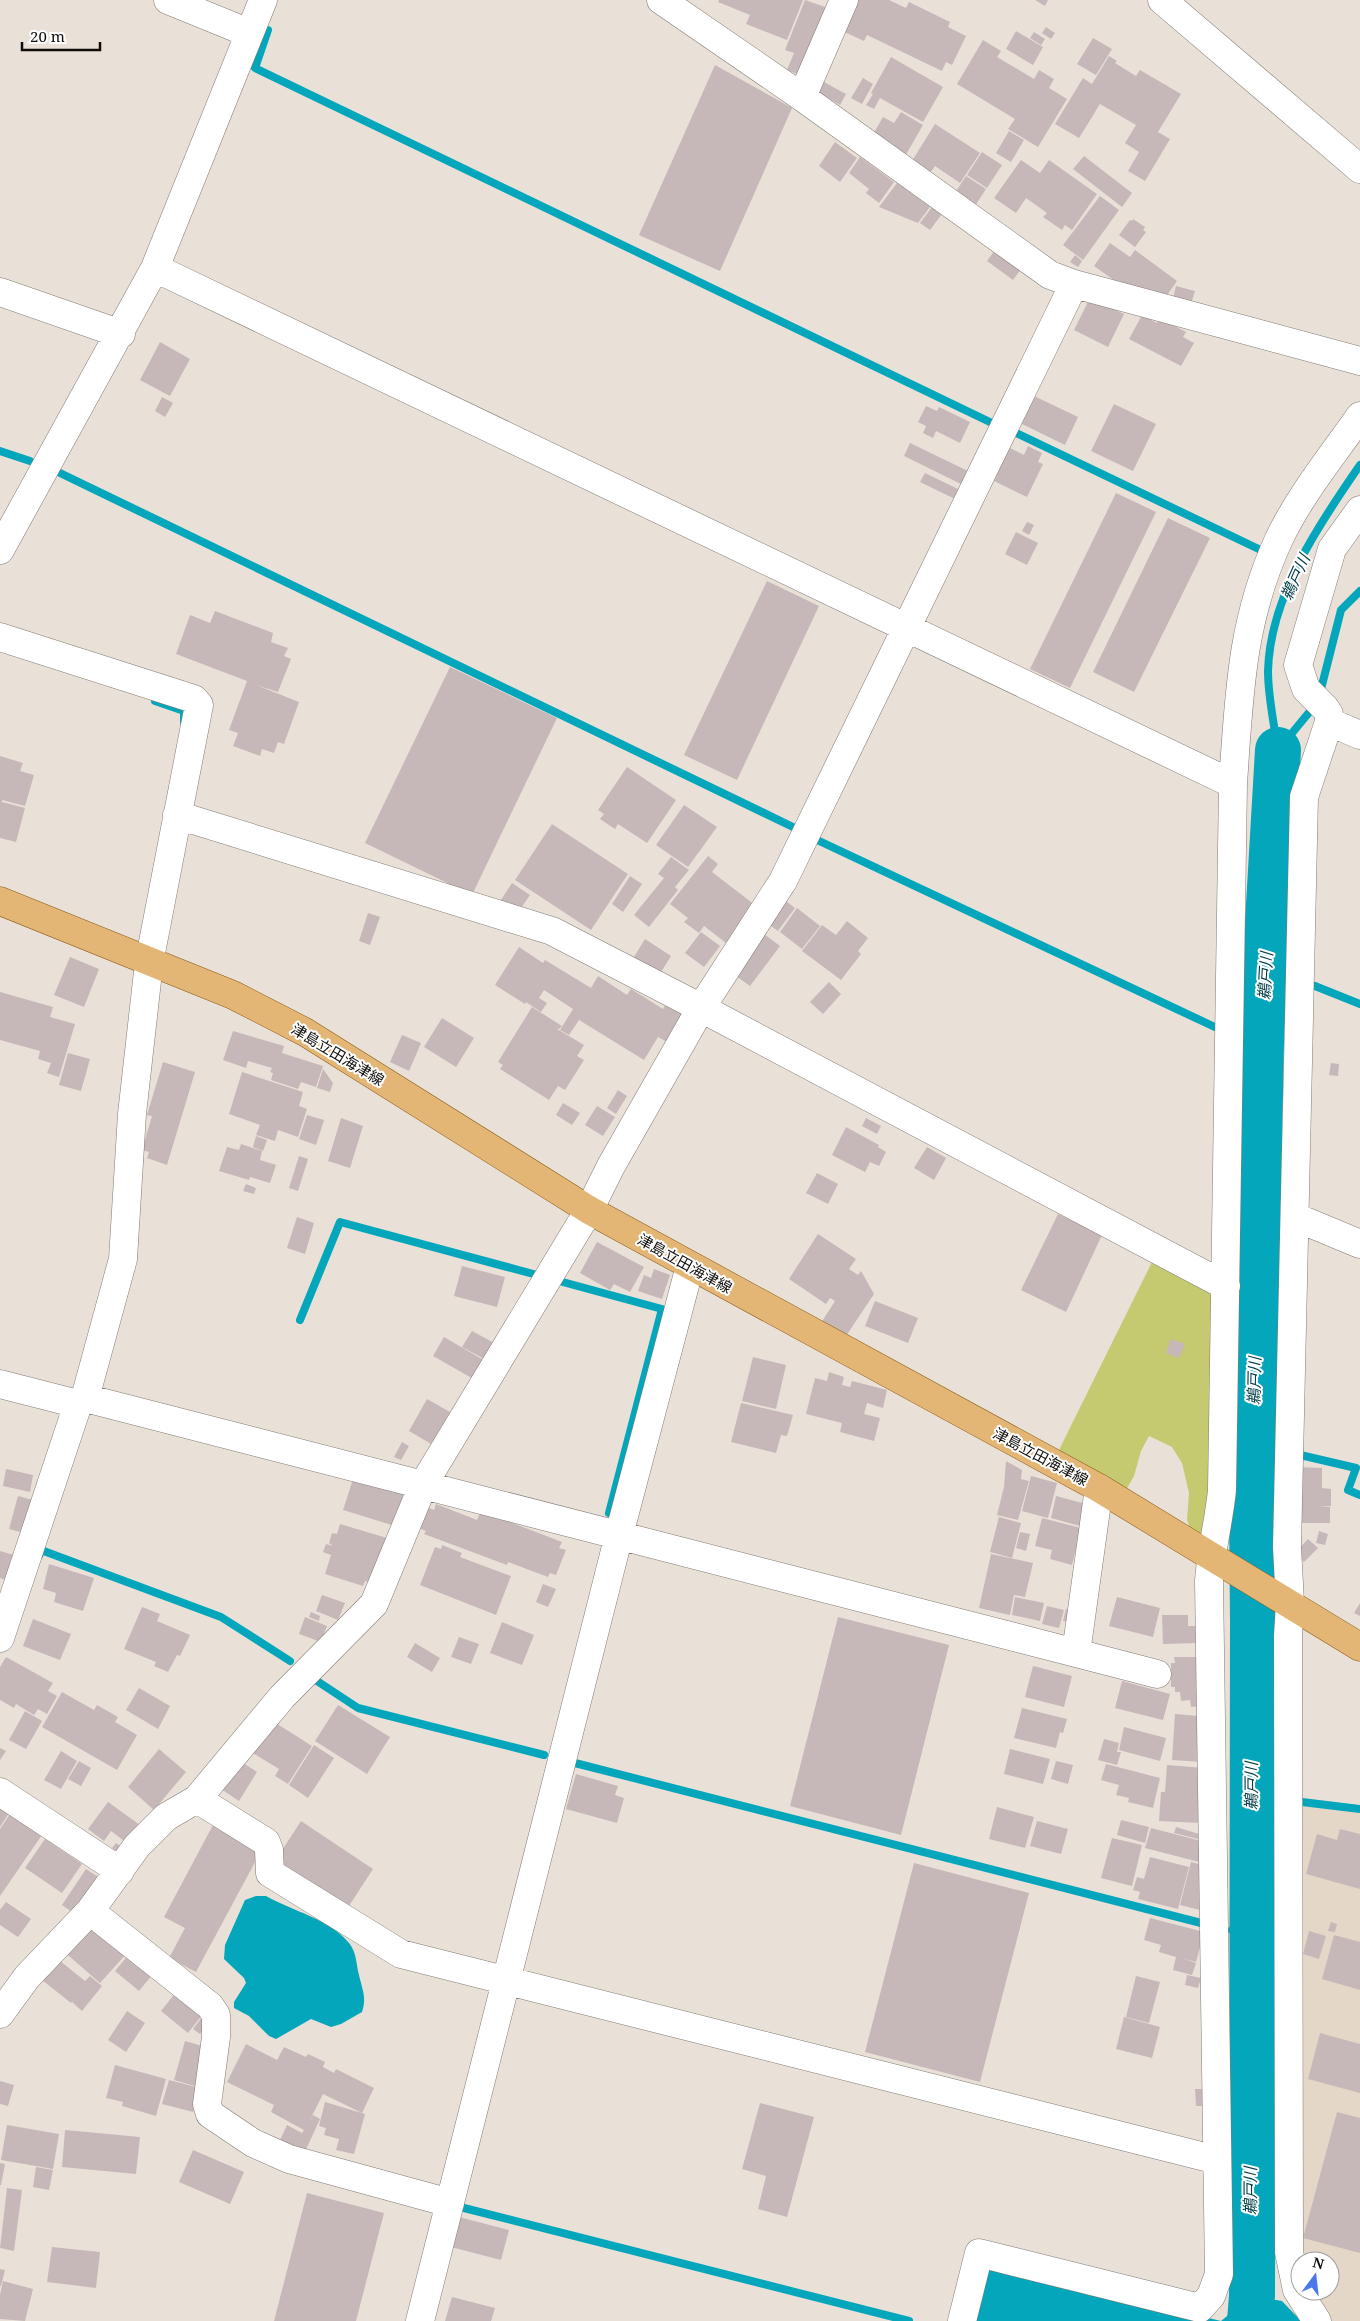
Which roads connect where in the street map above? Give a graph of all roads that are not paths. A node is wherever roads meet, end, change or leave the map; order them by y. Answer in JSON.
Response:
{"nodes":[{"id":1,"x":168,"y":0,"type":"edge"},
{"id":2,"x":263,"y":0,"type":"edge"},
{"id":3,"x":660,"y":0,"type":"edge"},
{"id":4,"x":844,"y":0,"type":"edge"},
{"id":5,"x":1162,"y":0,"type":"edge"},
{"id":6,"x":249,"y":32,"type":"junction"},
{"id":7,"x":802,"y":97,"type":"junction"},
{"id":8,"x":1360,"y":169,"type":"edge"},
{"id":9,"x":156,"y":268,"type":"junction"},
{"id":10,"x":1074,"y":284,"type":"junction"},
{"id":11,"x":0,"y":292,"type":"edge"},
{"id":12,"x":120,"y":334,"type":"junction"},
{"id":13,"x":1360,"y":361,"type":"edge"},
{"id":14,"x":1360,"y":416,"type":"edge"},
{"id":15,"x":1360,"y":510,"type":"edge"},
{"id":16,"x":0,"y":550,"type":"edge"},
{"id":17,"x":905,"y":627,"type":"junction"},
{"id":18,"x":0,"y":637,"type":"edge"},
{"id":19,"x":1327,"y":715,"type":"junction"},
{"id":20,"x":1360,"y":735,"type":"edge"},
{"id":21,"x":1232,"y":784,"type":"junction"},
{"id":22,"x":177,"y":815,"type":"junction"},
{"id":23,"x":0,"y":901,"type":"edge"},
{"id":24,"x":149,"y":963,"type":"junction"},
{"id":25,"x":702,"y":1008,"type":"junction"},
{"id":26,"x":589,"y":1210,"type":"junction"},
{"id":27,"x":1295,"y":1217,"type":"junction"},
{"id":28,"x":1360,"y":1244,"type":"edge"},
{"id":29,"x":690,"y":1266,"type":"junction"},
{"id":30,"x":1226,"y":1286,"type":"junction"},
{"id":31,"x":0,"y":1384,"type":"edge"},
{"id":32,"x":82,"y":1401,"type":"junction"},
{"id":33,"x":423,"y":1485,"type":"junction"},
{"id":34,"x":1099,"y":1488,"type":"junction"},
{"id":35,"x":619,"y":1535,"type":"junction"},
{"id":36,"x":1215,"y":1558,"type":"junction"},
{"id":37,"x":1290,"y":1604,"type":"junction"},
{"id":38,"x":0,"y":1638,"type":"edge"},
{"id":39,"x":1360,"y":1647,"type":"edge"},
{"id":40,"x":1076,"y":1653,"type":"junction"},
{"id":41,"x":1157,"y":1674,"type":"dead end"},
{"id":42,"x":0,"y":1792,"type":"edge"},
{"id":43,"x":197,"y":1799,"type":"junction"},
{"id":44,"x":120,"y":1871,"type":"junction"},
{"id":45,"x":90,"y":1911,"type":"junction"},
{"id":46,"x":506,"y":1980,"type":"junction"},
{"id":47,"x":0,"y":2014,"type":"edge"},
{"id":48,"x":1217,"y":2160,"type":"junction"},
{"id":49,"x":450,"y":2203,"type":"junction"},
{"id":50,"x":420,"y":2321,"type":"edge"},
{"id":51,"x":962,"y":2321,"type":"edge"},
{"id":52,"x":1317,"y":2321,"type":"edge"}],
"edges":[{"from":1,"to":6,"type":"street"},
{"from":2,"to":6,"type":"street"},
{"from":3,"to":7,"type":"street"},
{"from":4,"to":7,"type":"street"},
{"from":5,"to":8,"type":"street"},
{"from":6,"to":9,"type":"street"},
{"from":7,"to":10,"type":"street"},
{"from":9,"to":12,"type":"street"},
{"from":9,"to":17,"type":"street"},
{"from":10,"to":13,"type":"street"},
{"from":10,"to":17,"type":"street"},
{"from":11,"to":12,"type":"street"},
{"from":12,"to":16,"type":"street"},
{"from":14,"to":21,"type":"street"},
{"from":15,"to":19,"type":"street"},
{"from":17,"to":21,"type":"street"},
{"from":17,"to":25,"type":"street"},
{"from":18,"to":22,"type":"street"},
{"from":19,"to":20,"type":"street"},
{"from":19,"to":27,"type":"street"},
{"from":21,"to":30,"type":"street"},
{"from":22,"to":24,"type":"street"},
{"from":22,"to":25,"type":"street"},
{"from":23,"to":24,"type":"main road","name":"津島立田海津線"},
{"from":24,"to":26,"type":"main road","name":"津島立田海津線"},
{"from":24,"to":32,"type":"street"},
{"from":25,"to":26,"type":"street"},
{"from":25,"to":30,"type":"street"},
{"from":26,"to":29,"type":"main road","name":"津島立田海津線"},
{"from":26,"to":33,"type":"street"},
{"from":27,"to":28,"type":"street"},
{"from":27,"to":37,"type":"street"},
{"from":29,"to":34,"type":"main road","name":"津島立田海津線"},
{"from":29,"to":35,"type":"street"},
{"from":30,"to":36,"type":"street"},
{"from":31,"to":32,"type":"street"},
{"from":32,"to":33,"type":"street"},
{"from":32,"to":38,"type":"street"},
{"from":33,"to":35,"type":"street"},
{"from":33,"to":43,"type":"street"},
{"from":34,"to":36,"type":"main road","name":"津島立田海津線"},
{"from":34,"to":40,"type":"street"},
{"from":35,"to":40,"type":"street"},
{"from":35,"to":46,"type":"street"},
{"from":36,"to":37,"type":"main road","name":"津島立田海津線"},
{"from":36,"to":48,"type":"street"},
{"from":37,"to":39,"type":"main road","name":"津島立田海津線"},
{"from":37,"to":52,"type":"street"},
{"from":40,"to":41,"type":"street"},
{"from":42,"to":44,"type":"street"},
{"from":43,"to":44,"type":"street"},
{"from":43,"to":46,"type":"street"},
{"from":44,"to":45,"type":"street"},
{"from":45,"to":47,"type":"street"},
{"from":45,"to":49,"type":"street"},
{"from":46,"to":48,"type":"street"},
{"from":46,"to":49,"type":"street"},
{"from":48,"to":51,"type":"street"},
{"from":49,"to":50,"type":"street"}]}
